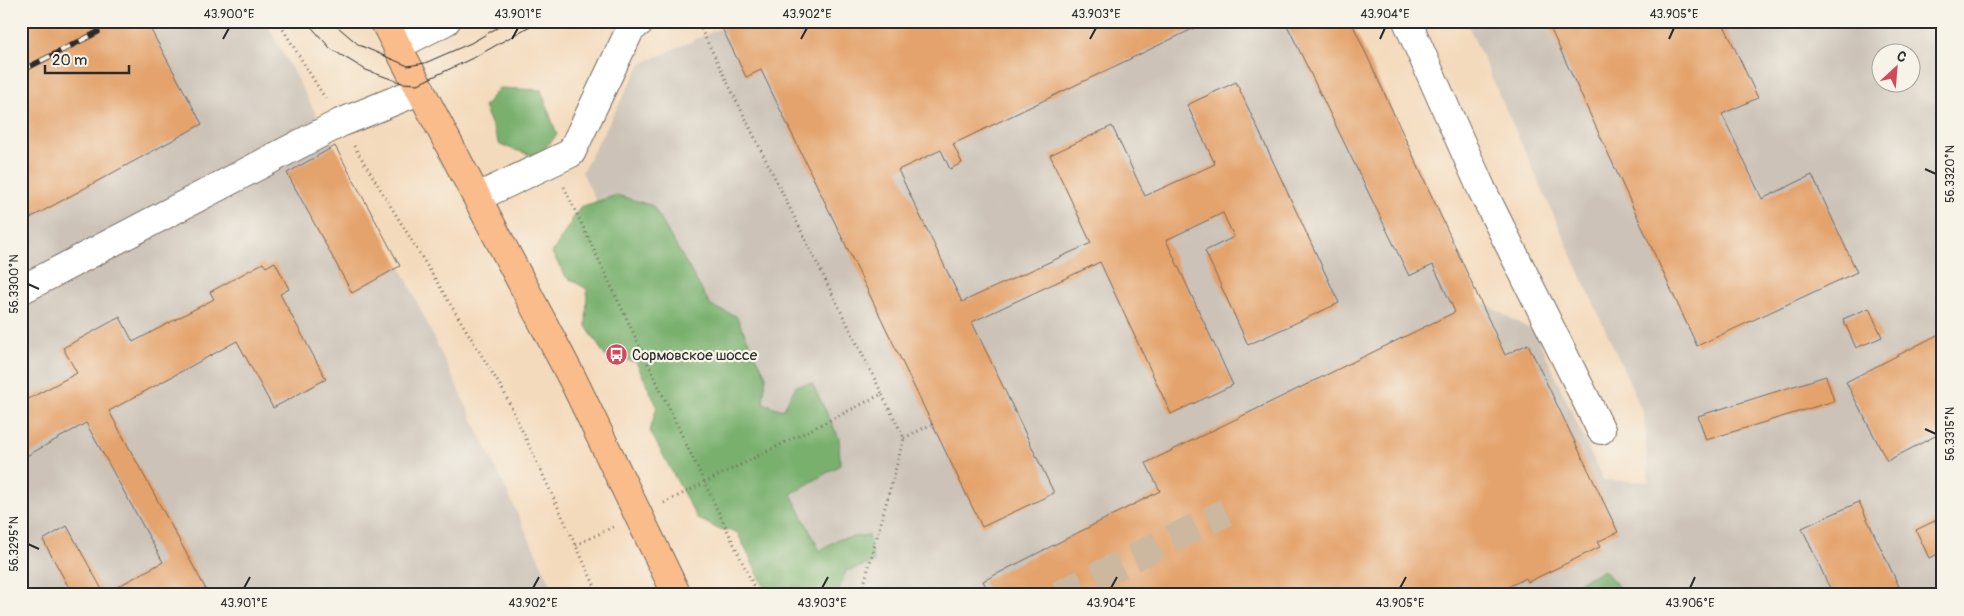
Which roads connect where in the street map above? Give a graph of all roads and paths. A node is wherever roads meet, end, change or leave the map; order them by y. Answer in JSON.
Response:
{"nodes":[{"id":1,"x":278,"y":21,"type":"edge"},
{"id":2,"x":384,"y":21,"type":"edge"},
{"id":3,"x":446,"y":21,"type":"edge"},
{"id":4,"x":641,"y":21,"type":"edge"},
{"id":5,"x":697,"y":21,"type":"edge"},
{"id":6,"x":1407,"y":21,"type":"edge"},
{"id":7,"x":398,"y":46,"type":"junction"},
{"id":8,"x":421,"y":90,"type":"junction"},
{"id":9,"x":340,"y":123,"type":"junction"},
{"id":10,"x":552,"y":161,"type":"junction"},
{"id":11,"x":478,"y":197,"type":"junction"},
{"id":12,"x":21,"y":290,"type":"edge"},
{"id":13,"x":882,"y":394,"type":"junction"},
{"id":14,"x":932,"y":424,"type":"dead end"},
{"id":15,"x":1602,"y":430,"type":"dead end"},
{"id":16,"x":904,"y":438,"type":"junction"},
{"id":17,"x":704,"y":484,"type":"junction"},
{"id":18,"x":600,"y":595,"type":"edge"},
{"id":19,"x":676,"y":595,"type":"edge"},
{"id":20,"x":758,"y":595,"type":"edge"},
{"id":21,"x":861,"y":595,"type":"edge"}],
"edges":[{"from":1,"to":9,"type":"path"},
{"from":2,"to":7,"type":"main road"},
{"from":3,"to":7,"type":"street"},
{"from":4,"to":10,"type":"street"},
{"from":5,"to":13,"type":"path"},
{"from":6,"to":15,"type":"street"},
{"from":7,"to":8,"type":"main road"},
{"from":8,"to":9,"type":"street"},
{"from":8,"to":11,"type":"main road"},
{"from":9,"to":12,"type":"street"},
{"from":9,"to":18,"type":"path"},
{"from":10,"to":11,"type":"street"},
{"from":10,"to":17,"type":"path"},
{"from":11,"to":19,"type":"main road"},
{"from":13,"to":16,"type":"path"},
{"from":13,"to":17,"type":"path"},
{"from":14,"to":16,"type":"path"},
{"from":16,"to":21,"type":"path"},
{"from":17,"to":20,"type":"path"}]}
